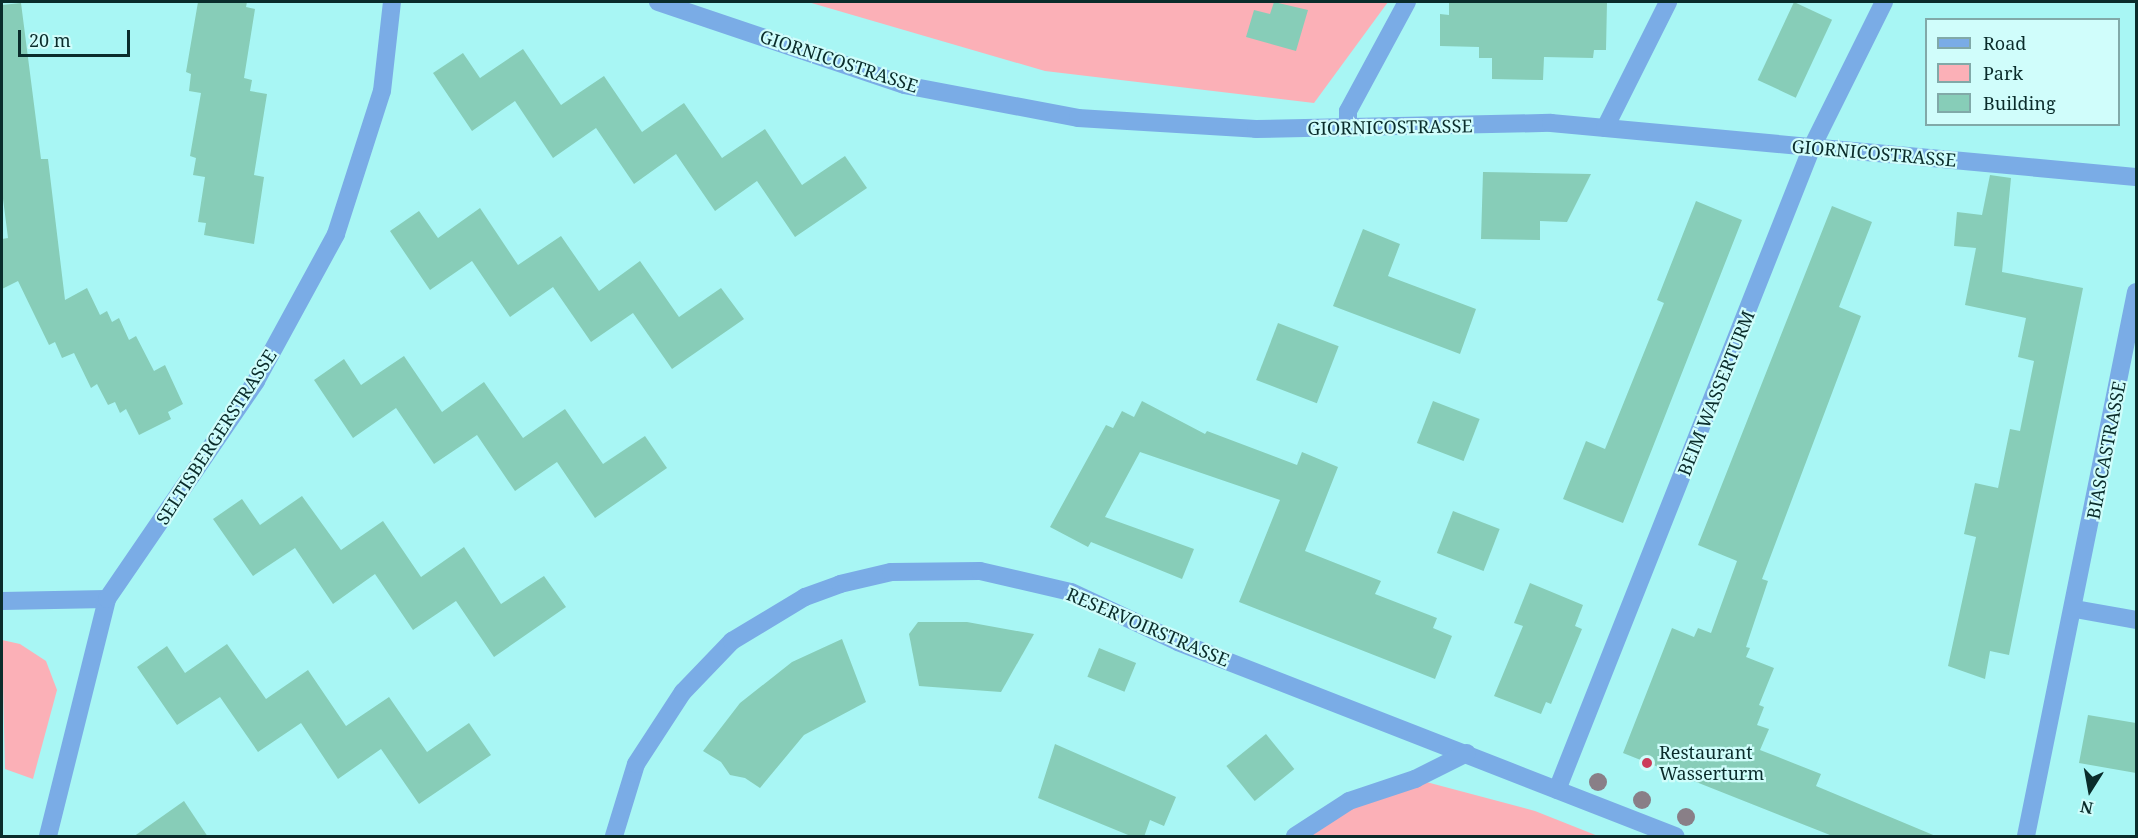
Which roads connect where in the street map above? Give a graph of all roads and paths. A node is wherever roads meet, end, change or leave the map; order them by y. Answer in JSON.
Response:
{"nodes":[{"id":1,"x":392,"y":2,"type":"edge"},
{"id":2,"x":658,"y":2,"type":"edge"},
{"id":3,"x":1407,"y":2,"type":"edge"},
{"id":4,"x":1668,"y":2,"type":"edge"},
{"id":5,"x":1884,"y":2,"type":"edge"},
{"id":6,"x":1348,"y":128,"type":"junction"},
{"id":7,"x":1605,"y":128,"type":"junction"},
{"id":8,"x":1812,"y":147,"type":"junction"},
{"id":9,"x":2136,"y":177,"type":"edge"},
{"id":10,"x":2136,"y":292,"type":"edge"},
{"id":11,"x":107,"y":598,"type":"junction"},
{"id":12,"x":2,"y":601,"type":"edge"},
{"id":13,"x":2075,"y":609,"type":"junction"},
{"id":14,"x":2136,"y":620,"type":"edge"},
{"id":15,"x":1467,"y":753,"type":"junction"},
{"id":16,"x":1557,"y":790,"type":"junction"},
{"id":17,"x":48,"y":837,"type":"edge"},
{"id":18,"x":614,"y":837,"type":"edge"},
{"id":19,"x":1295,"y":837,"type":"edge"},
{"id":20,"x":1675,"y":837,"type":"edge"},
{"id":21,"x":2026,"y":837,"type":"edge"}],
"edges":[{"from":1,"to":11,"type":"street","name":"SELTISBERGERSTRASSE"},
{"from":2,"to":6,"type":"street","name":"GIORNICOSTRASSE"},
{"from":3,"to":6,"type":"street"},
{"from":4,"to":7,"type":"street"},
{"from":5,"to":8,"type":"street","name":"BEIM WASSERTURM"},
{"from":6,"to":7,"type":"street","name":"GIORNICOSTRASSE"},
{"from":7,"to":8,"type":"street","name":"GIORNICOSTRASSE"},
{"from":8,"to":9,"type":"street","name":"GIORNICOSTRASSE"},
{"from":8,"to":16,"type":"street","name":"BEIM WASSERTURM"},
{"from":10,"to":13,"type":"street","name":"BIASCASTRASSE"},
{"from":11,"to":12,"type":"street"},
{"from":11,"to":17,"type":"street","name":"SELTISBERGERSTRASSE"},
{"from":13,"to":14,"type":"street"},
{"from":13,"to":21,"type":"street","name":"BIASCASTRASSE"},
{"from":15,"to":16,"type":"street","name":"RESERVOIRSTRASSE"},
{"from":15,"to":18,"type":"street","name":"RESERVOIRSTRASSE"},
{"from":15,"to":19,"type":"street"},
{"from":16,"to":20,"type":"street","name":"RESERVOIRSTRASSE"}]}
